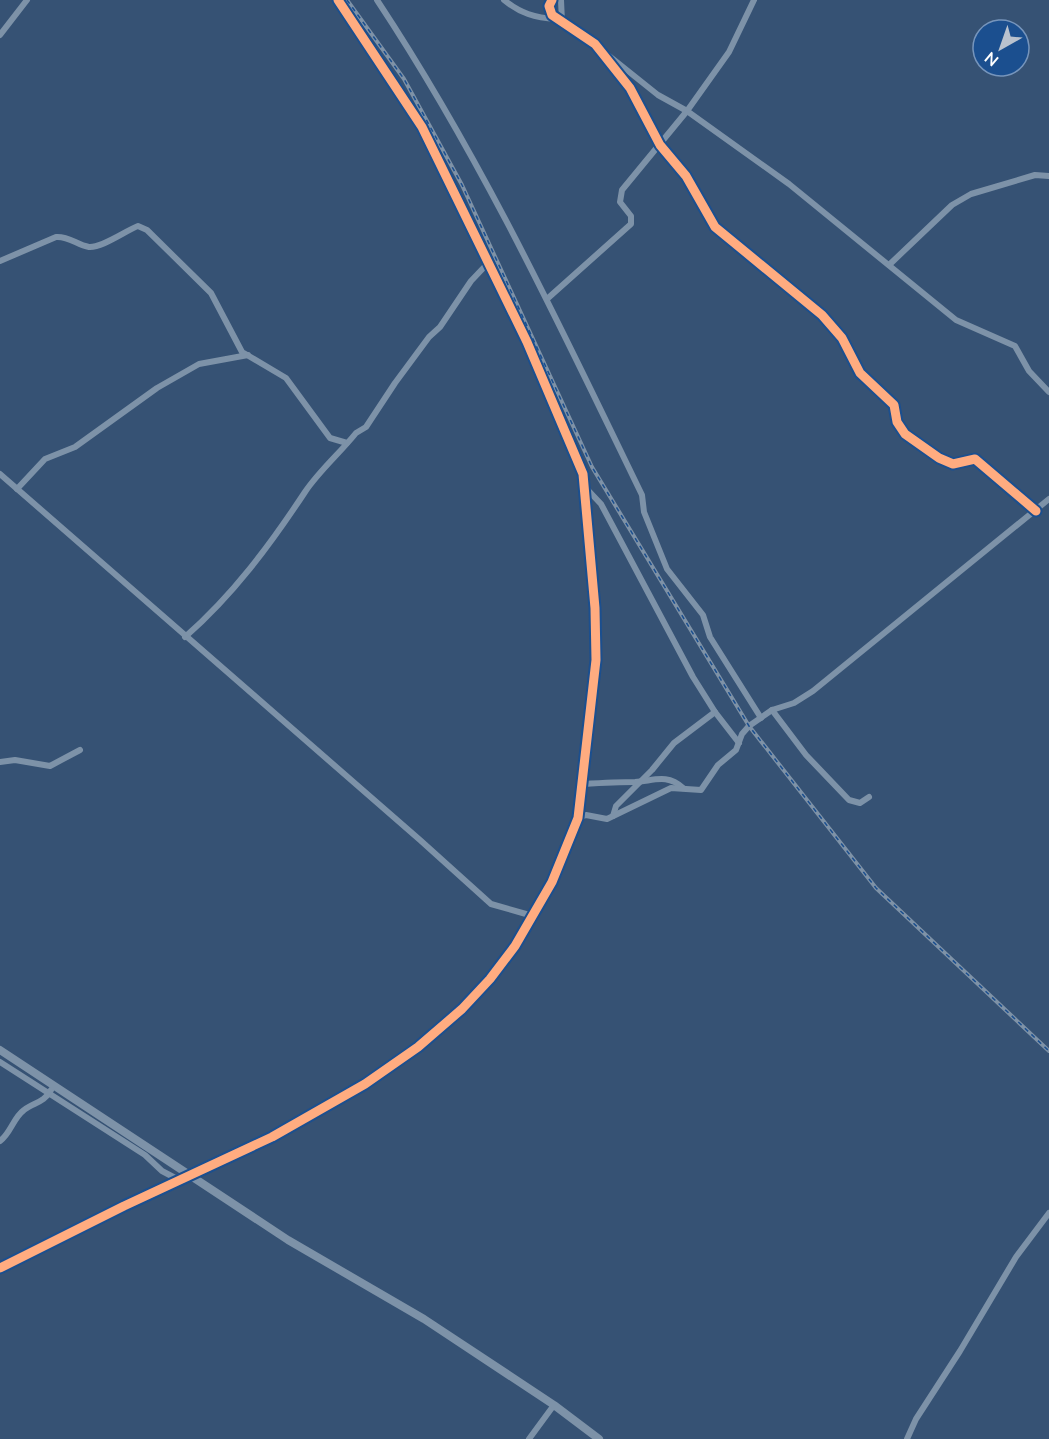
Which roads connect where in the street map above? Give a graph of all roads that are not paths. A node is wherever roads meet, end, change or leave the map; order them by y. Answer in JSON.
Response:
{"nodes":[{"id":1,"x":27,"y":0,"type":"edge"},
{"id":2,"x":338,"y":0,"type":"edge"},
{"id":3,"x":377,"y":0,"type":"edge"},
{"id":4,"x":504,"y":0,"type":"edge"},
{"id":5,"x":552,"y":0,"type":"edge"},
{"id":6,"x":561,"y":0,"type":"edge"},
{"id":7,"x":754,"y":0,"type":"edge"},
{"id":8,"x":559,"y":21,"type":"junction"},
{"id":9,"x":0,"y":35,"type":"edge"},
{"id":10,"x":595,"y":44,"type":"junction"},
{"id":11,"x":687,"y":111,"type":"junction"},
{"id":12,"x":660,"y":145,"type":"junction"},
{"id":13,"x":1049,"y":177,"type":"edge"},
{"id":14,"x":0,"y":261,"type":"edge"},
{"id":15,"x":489,"y":262,"type":"junction"},
{"id":16,"x":889,"y":265,"type":"junction"},
{"id":17,"x":547,"y":299,"type":"junction"},
{"id":18,"x":249,"y":355,"type":"junction"},
{"id":19,"x":1049,"y":392,"type":"edge"},
{"id":20,"x":347,"y":443,"type":"junction"},
{"id":21,"x":0,"y":474,"type":"edge"},
{"id":22,"x":584,"y":486,"type":"junction"},
{"id":23,"x":17,"y":489,"type":"junction"},
{"id":24,"x":1049,"y":499,"type":"edge"},
{"id":25,"x":1036,"y":511,"type":"junction"},
{"id":26,"x":184,"y":637,"type":"junction"},
{"id":27,"x":772,"y":710,"type":"junction"},
{"id":28,"x":715,"y":712,"type":"junction"},
{"id":29,"x":761,"y":718,"type":"junction"},
{"id":30,"x":739,"y":743,"type":"junction"},
{"id":31,"x":80,"y":750,"type":"dead end"},
{"id":32,"x":0,"y":762,"type":"edge"},
{"id":33,"x":642,"y":780,"type":"junction"},
{"id":34,"x":582,"y":784,"type":"junction"},
{"id":35,"x":684,"y":788,"type":"junction"},
{"id":36,"x":869,"y":797,"type":"dead end"},
{"id":37,"x":613,"y":816,"type":"junction"},
{"id":38,"x":578,"y":818,"type":"junction"},
{"id":39,"x":533,"y":916,"type":"junction"},
{"id":40,"x":0,"y":1050,"type":"edge"},
{"id":41,"x":0,"y":1062,"type":"edge"},
{"id":42,"x":51,"y":1089,"type":"junction"},
{"id":43,"x":0,"y":1141,"type":"edge"},
{"id":44,"x":192,"y":1176,"type":"junction"},
{"id":45,"x":181,"y":1181,"type":"junction"},
{"id":46,"x":1049,"y":1213,"type":"edge"},
{"id":47,"x":0,"y":1268,"type":"edge"},
{"id":48,"x":554,"y":1405,"type":"junction"},
{"id":49,"x":529,"y":1439,"type":"edge"},
{"id":50,"x":599,"y":1439,"type":"edge"},
{"id":51,"x":907,"y":1439,"type":"edge"}],
"edges":[{"from":1,"to":9,"type":"street"},
{"from":2,"to":15,"type":"street"},
{"from":3,"to":17,"type":"street"},
{"from":4,"to":8,"type":"street"},
{"from":5,"to":8,"type":"street"},
{"from":6,"to":8,"type":"street"},
{"from":7,"to":11,"type":"street"},
{"from":8,"to":10,"type":"street"},
{"from":10,"to":11,"type":"street"},
{"from":10,"to":12,"type":"street"},
{"from":11,"to":12,"type":"street"},
{"from":11,"to":16,"type":"street"},
{"from":12,"to":17,"type":"street"},
{"from":12,"to":25,"type":"street"},
{"from":13,"to":16,"type":"street"},
{"from":14,"to":18,"type":"street"},
{"from":15,"to":20,"type":"street"},
{"from":15,"to":22,"type":"street"},
{"from":16,"to":19,"type":"street"},
{"from":17,"to":29,"type":"street"},
{"from":18,"to":20,"type":"street"},
{"from":18,"to":23,"type":"street"},
{"from":20,"to":26,"type":"street"},
{"from":21,"to":23,"type":"street"},
{"from":22,"to":28,"type":"street"},
{"from":22,"to":34,"type":"street"},
{"from":23,"to":26,"type":"street"},
{"from":24,"to":25,"type":"street"},
{"from":25,"to":27,"type":"street"},
{"from":26,"to":39,"type":"street"},
{"from":27,"to":29,"type":"street"},
{"from":27,"to":36,"type":"street"},
{"from":28,"to":30,"type":"street"},
{"from":28,"to":33,"type":"street"},
{"from":29,"to":30,"type":"street"},
{"from":30,"to":35,"type":"street"},
{"from":31,"to":32,"type":"street"},
{"from":33,"to":34,"type":"street"},
{"from":33,"to":35,"type":"street"},
{"from":33,"to":37,"type":"street"},
{"from":34,"to":38,"type":"street"},
{"from":35,"to":37,"type":"street"},
{"from":37,"to":38,"type":"street"},
{"from":38,"to":39,"type":"street"},
{"from":39,"to":44,"type":"street"},
{"from":40,"to":42,"type":"street"},
{"from":41,"to":42,"type":"street"},
{"from":42,"to":43,"type":"street"},
{"from":42,"to":44,"type":"street"},
{"from":42,"to":45,"type":"street"},
{"from":44,"to":45,"type":"street"},
{"from":44,"to":48,"type":"street"},
{"from":45,"to":47,"type":"street"},
{"from":46,"to":51,"type":"street"},
{"from":48,"to":49,"type":"street"},
{"from":48,"to":50,"type":"street"}]}
